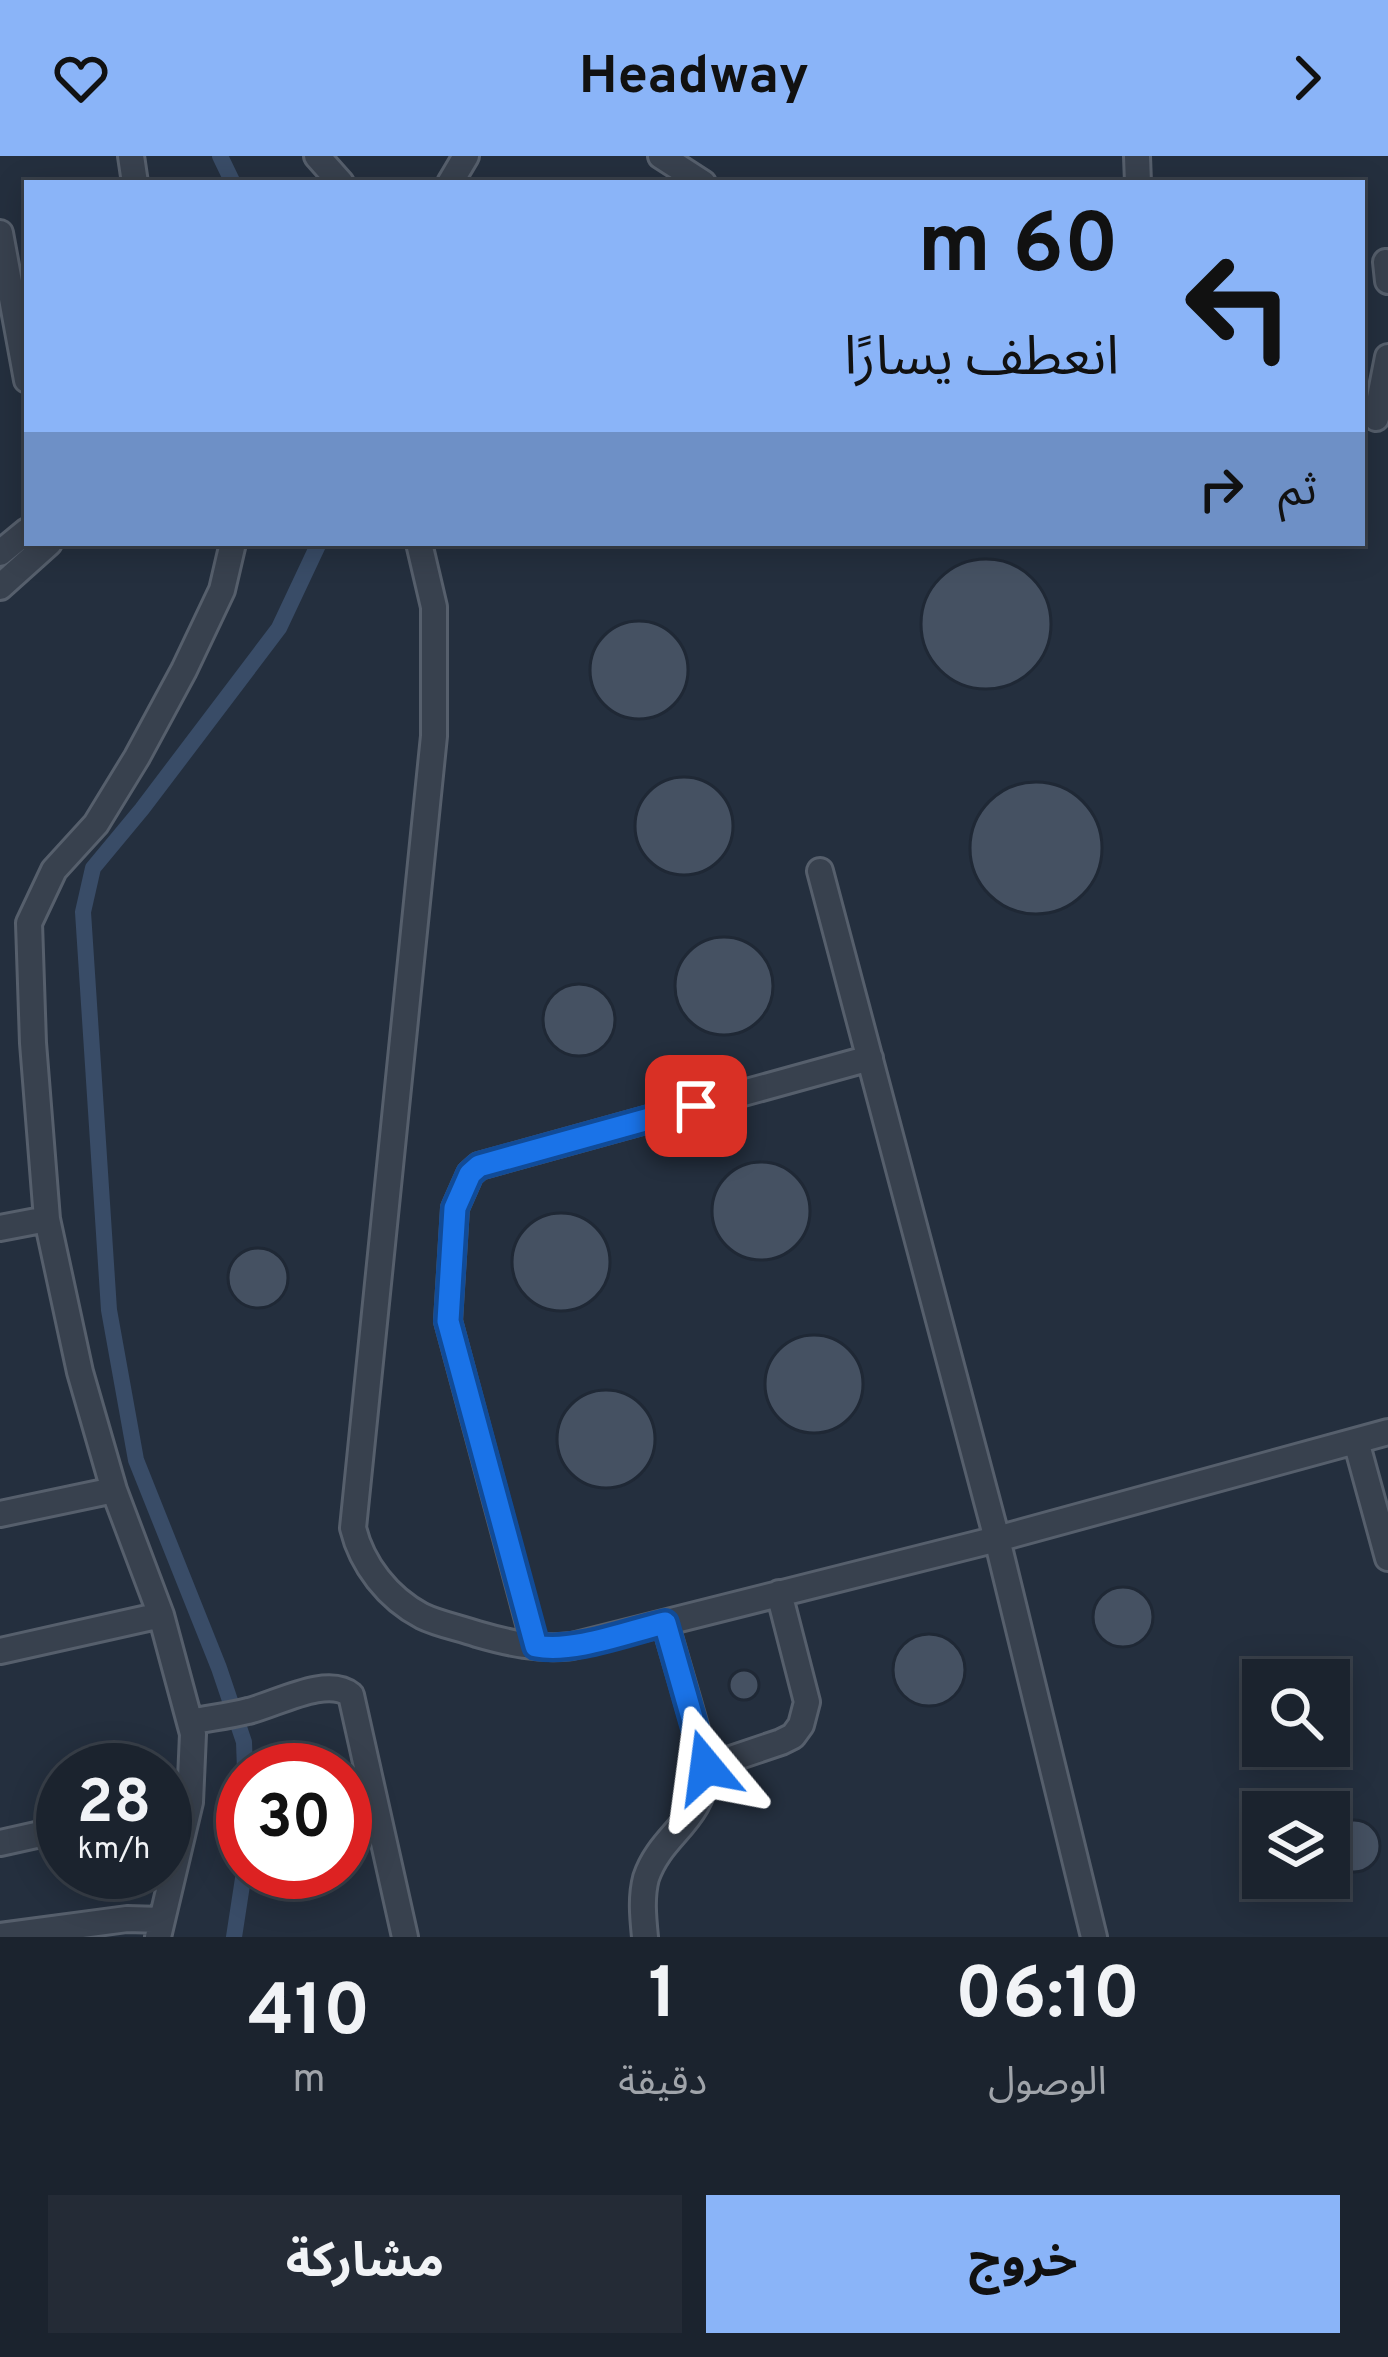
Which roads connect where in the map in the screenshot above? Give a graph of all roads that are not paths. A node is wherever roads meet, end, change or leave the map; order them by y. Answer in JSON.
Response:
{"nodes":[{"id":1,"x":317,"y":156,"type":"edge"},
{"id":2,"x":661,"y":156,"type":"edge"},
{"id":3,"x":338,"y":180,"type":"edge"},
{"id":4,"x":698,"y":180,"type":"edge"},
{"id":5,"x":10,"y":244,"type":"edge"},
{"id":6,"x":24,"y":356,"type":"edge"},
{"id":7,"x":1388,"y":358,"type":"edge"},
{"id":8,"x":1376,"y":417,"type":"edge"},
{"id":9,"x":24,"y":533,"type":"edge"},
{"id":10,"x":46,"y":546,"type":"edge"},
{"id":11,"x":232,"y":546,"type":"edge"},
{"id":12,"x":420,"y":546,"type":"edge"},
{"id":13,"x":0,"y":553,"type":"edge"},
{"id":14,"x":2,"y":579,"type":"edge"},
{"id":15,"x":820,"y":871,"type":"dead end"},
{"id":16,"x":869,"y":1058,"type":"junction"},
{"id":17,"x":47,"y":1219,"type":"junction"},
{"id":18,"x":0,"y":1228,"type":"edge"},
{"id":19,"x":1388,"y":1432,"type":"edge"},
{"id":20,"x":1357,"y":1441,"type":"junction"},
{"id":21,"x":114,"y":1490,"type":"junction"},
{"id":22,"x":0,"y":1514,"type":"edge"},
{"id":23,"x":997,"y":1538,"type":"junction"},
{"id":24,"x":1388,"y":1558,"type":"edge"},
{"id":25,"x":779,"y":1593,"type":"junction"},
{"id":26,"x":161,"y":1615,"type":"junction"},
{"id":27,"x":665,"y":1623,"type":"junction"},
{"id":28,"x":536,"y":1646,"type":"junction"},
{"id":29,"x":0,"y":1651,"type":"edge"},
{"id":30,"x":194,"y":1722,"type":"junction"},
{"id":31,"x":191,"y":1743,"type":"edge"},
{"id":32,"x":706,"y":1767,"type":"junction"},
{"id":33,"x":36,"y":1835,"type":"edge"},
{"id":34,"x":0,"y":1843,"type":"edge"},
{"id":35,"x":164,"y":1899,"type":"edge"},
{"id":36,"x":160,"y":1929,"type":"edge"},
{"id":37,"x":0,"y":1936,"type":"edge"},
{"id":38,"x":405,"y":1937,"type":"edge"},
{"id":39,"x":645,"y":1937,"type":"edge"},
{"id":40,"x":1094,"y":1937,"type":"edge"}],
"edges":[{"from":1,"to":3,"type":"street"},
{"from":2,"to":4,"type":"street"},
{"from":5,"to":6,"type":"street"},
{"from":7,"to":8,"type":"street"},
{"from":9,"to":13,"type":"street"},
{"from":10,"to":14,"type":"street"},
{"from":11,"to":17,"type":"street"},
{"from":12,"to":28,"type":"street"},
{"from":15,"to":16,"type":"street"},
{"from":16,"to":23,"type":"street"},
{"from":16,"to":28,"type":"street"},
{"from":17,"to":18,"type":"street"},
{"from":17,"to":21,"type":"street"},
{"from":19,"to":20,"type":"street"},
{"from":20,"to":23,"type":"street"},
{"from":20,"to":24,"type":"street"},
{"from":21,"to":22,"type":"street"},
{"from":21,"to":26,"type":"street"},
{"from":23,"to":25,"type":"street"},
{"from":23,"to":40,"type":"street"},
{"from":25,"to":27,"type":"street"},
{"from":25,"to":32,"type":"street"},
{"from":26,"to":29,"type":"street"},
{"from":26,"to":30,"type":"street"},
{"from":27,"to":28,"type":"street"},
{"from":27,"to":32,"type":"street"},
{"from":30,"to":31,"type":"street"},
{"from":30,"to":38,"type":"street"},
{"from":32,"to":39,"type":"street"},
{"from":33,"to":34,"type":"street"},
{"from":35,"to":36,"type":"street"},
{"from":36,"to":37,"type":"street"}]}
